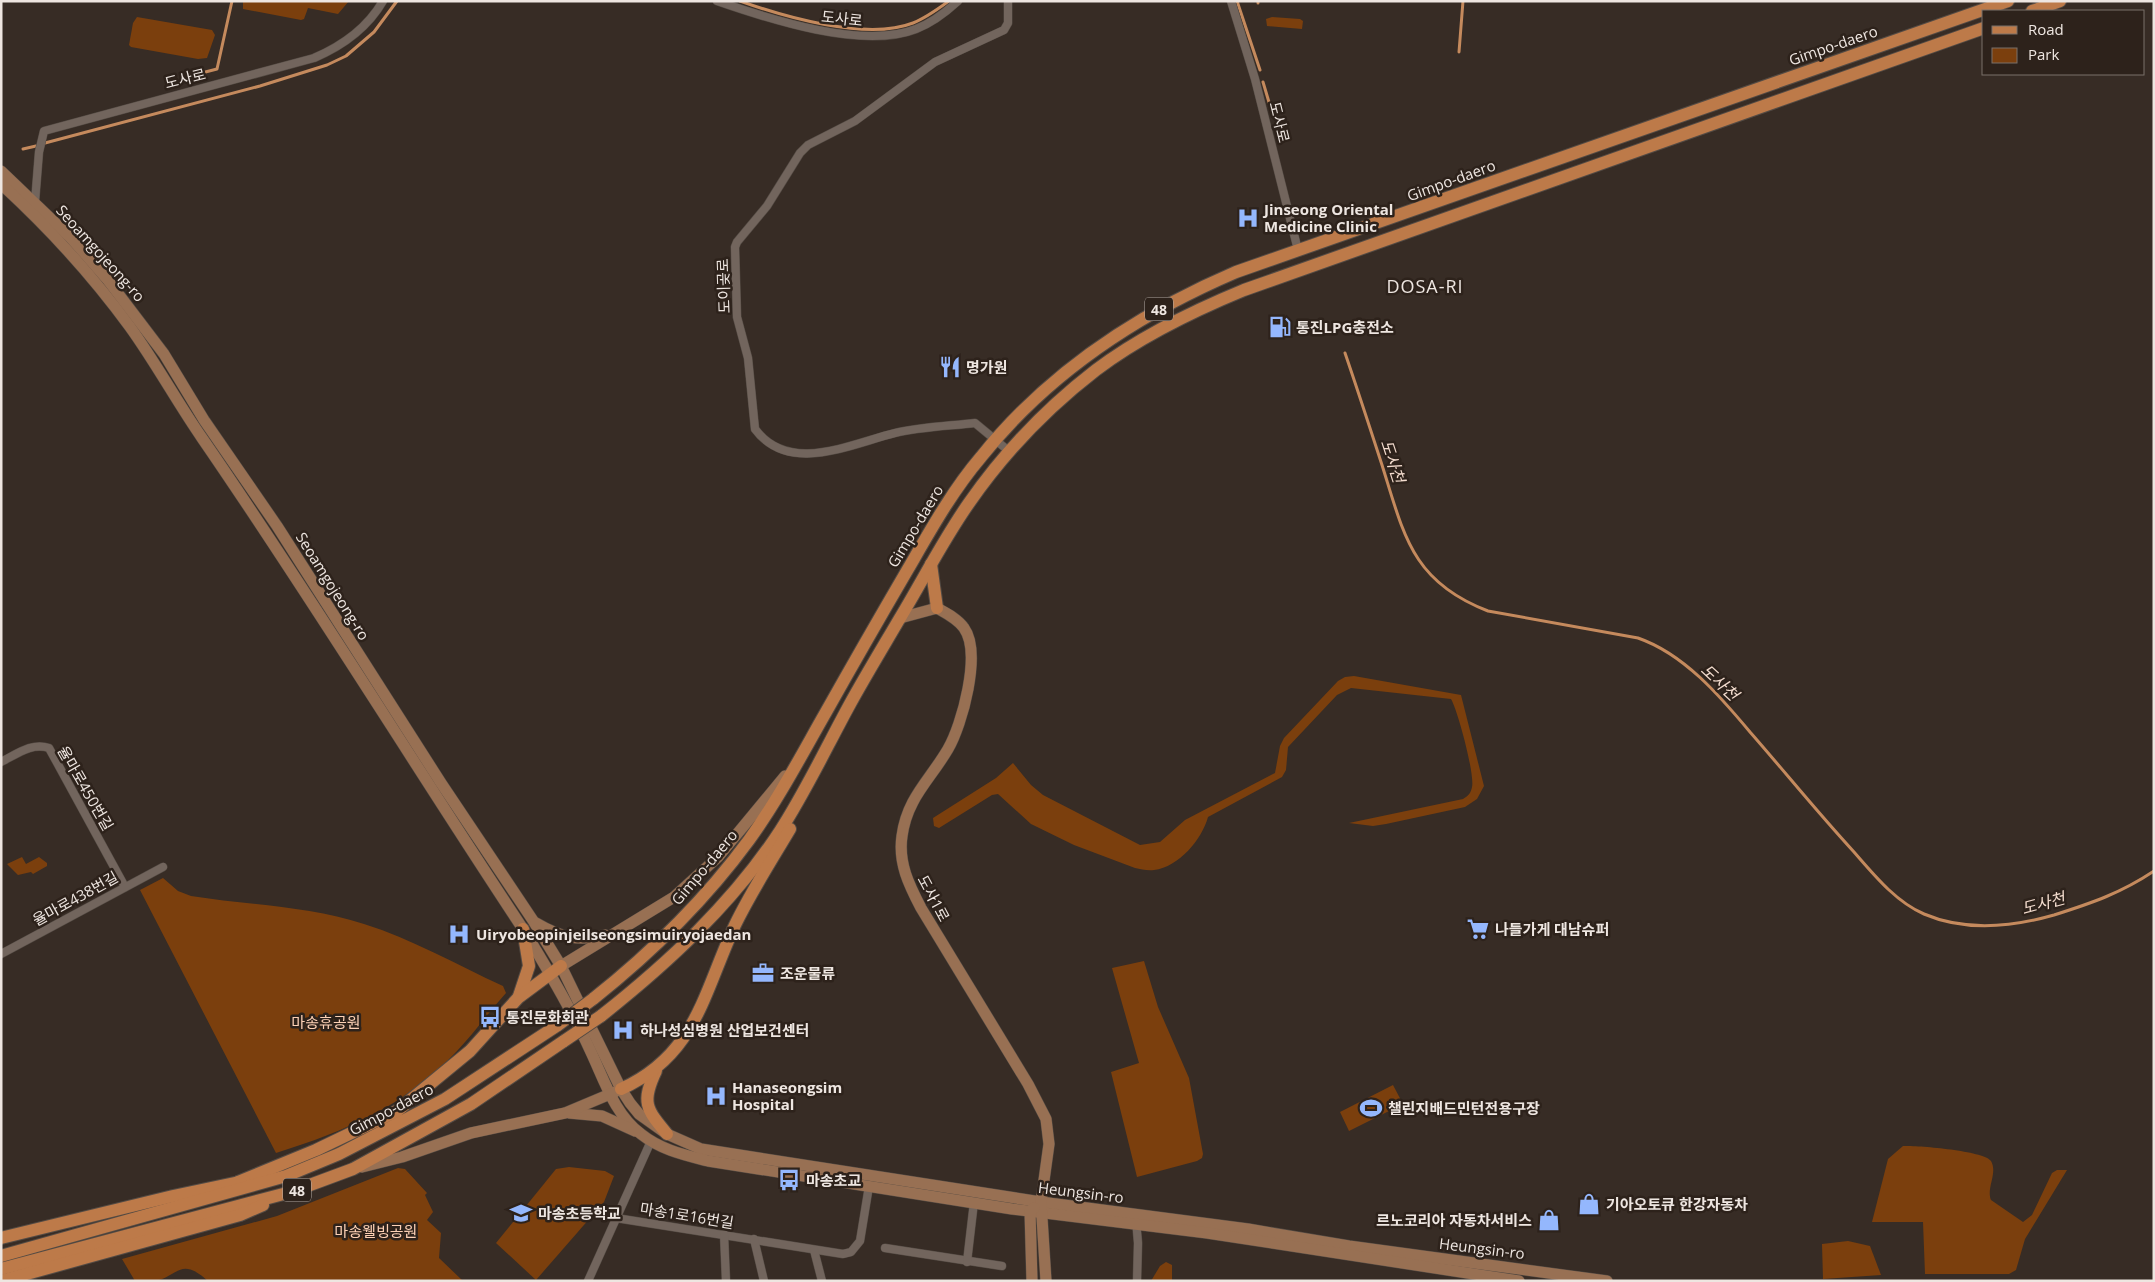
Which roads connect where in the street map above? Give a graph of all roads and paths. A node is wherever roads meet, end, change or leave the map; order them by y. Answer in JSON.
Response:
{"nodes":[{"id":1,"x":383,"y":1,"type":"edge"},
{"id":2,"x":717,"y":1,"type":"edge"},
{"id":3,"x":958,"y":1,"type":"edge"},
{"id":4,"x":1008,"y":1,"type":"edge"},
{"id":5,"x":1231,"y":1,"type":"edge"},
{"id":6,"x":2008,"y":1,"type":"edge"},
{"id":7,"x":2060,"y":1,"type":"edge"},
{"id":8,"x":1982,"y":10,"type":"edge"},
{"id":9,"x":1982,"y":10,"type":"edge"},
{"id":10,"x":2035,"y":10,"type":"edge"},
{"id":11,"x":1982,"y":29,"type":"edge"},
{"id":12,"x":1,"y":171,"type":"edge"},
{"id":13,"x":1,"y":184,"type":"edge"},
{"id":14,"x":35,"y":202,"type":"junction"},
{"id":15,"x":1298,"y":250,"type":"junction"},
{"id":16,"x":995,"y":440,"type":"junction"},
{"id":17,"x":1010,"y":452,"type":"junction"},
{"id":18,"x":930,"y":564,"type":"junction"},
{"id":19,"x":937,"y":608,"type":"junction"},
{"id":20,"x":900,"y":618,"type":"junction"},
{"id":21,"x":1,"y":762,"type":"edge"},
{"id":22,"x":796,"y":763,"type":"junction"},
{"id":23,"x":814,"y":769,"type":"junction"},
{"id":24,"x":162,"y":867,"type":"dead end"},
{"id":25,"x":125,"y":886,"type":"junction"},
{"id":26,"x":529,"y":925,"type":"junction"},
{"id":27,"x":617,"y":932,"type":"junction"},
{"id":28,"x":1,"y":954,"type":"edge"},
{"id":29,"x":556,"y":970,"type":"junction"},
{"id":30,"x":518,"y":998,"type":"junction"},
{"id":31,"x":596,"y":1048,"type":"joint"},
{"id":32,"x":657,"y":1068,"type":"junction"},
{"id":33,"x":616,"y":1092,"type":"junction"},
{"id":34,"x":565,"y":1113,"type":"junction"},
{"id":35,"x":640,"y":1134,"type":"junction"},
{"id":36,"x":667,"y":1134,"type":"junction"},
{"id":37,"x":651,"y":1140,"type":"junction"},
{"id":38,"x":353,"y":1169,"type":"junction"},
{"id":39,"x":286,"y":1176,"type":"junction"},
{"id":40,"x":238,"y":1182,"type":"junction"},
{"id":41,"x":869,"y":1186,"type":"junction"},
{"id":42,"x":291,"y":1192,"type":"junction"},
{"id":43,"x":974,"y":1202,"type":"junction"},
{"id":44,"x":1042,"y":1207,"type":"junction"},
{"id":45,"x":1030,"y":1211,"type":"junction"},
{"id":46,"x":616,"y":1218,"type":"junction"},
{"id":47,"x":1135,"y":1218,"type":"junction"},
{"id":48,"x":724,"y":1234,"type":"junction"},
{"id":49,"x":1,"y":1238,"type":"edge"},
{"id":50,"x":754,"y":1239,"type":"junction"},
{"id":51,"x":885,"y":1248,"type":"dead end"},
{"id":52,"x":814,"y":1250,"type":"junction"},
{"id":53,"x":1,"y":1256,"type":"edge"},
{"id":54,"x":968,"y":1262,"type":"junction"},
{"id":55,"x":1002,"y":1266,"type":"dead end"},
{"id":56,"x":1,"y":1269,"type":"edge"},
{"id":57,"x":1,"y":1281,"type":"edge"},
{"id":58,"x":588,"y":1281,"type":"edge"},
{"id":59,"x":726,"y":1281,"type":"edge"},
{"id":60,"x":764,"y":1281,"type":"edge"},
{"id":61,"x":822,"y":1281,"type":"edge"},
{"id":62,"x":1032,"y":1281,"type":"edge"},
{"id":63,"x":1046,"y":1281,"type":"edge"},
{"id":64,"x":1137,"y":1281,"type":"edge"},
{"id":65,"x":1519,"y":1281,"type":"edge"},
{"id":66,"x":1607,"y":1281,"type":"edge"}],
"edges":[{"from":1,"to":14,"type":"street","name":"도사로"},
{"from":2,"to":3,"type":"street","name":"도사로"},
{"from":4,"to":16,"type":"street","name":"도이곶로"},
{"from":5,"to":15,"type":"street","name":"도사로"},
{"from":6,"to":8,"type":"main road","name":"Gimpo-daero","number":"48"},
{"from":7,"to":10,"type":"main road"},
{"from":9,"to":15,"type":"main road","name":"Gimpo-daero","number":"48"},
{"from":11,"to":17,"type":"main road","number":"48"},
{"from":12,"to":14,"type":"main road","name":"Seoamgojeong-ro"},
{"from":13,"to":26,"type":"main road","name":"Seoamgojeong-ro"},
{"from":14,"to":26,"type":"main road","name":"Seoamgojeong-ro"},
{"from":15,"to":16,"type":"main road","name":"Gimpo-daero","number":"48"},
{"from":16,"to":17,"type":"street","name":"도이곶로"},
{"from":16,"to":22,"type":"main road","name":"Gimpo-daero","number":"48"},
{"from":17,"to":18,"type":"main road","number":"48"},
{"from":18,"to":19,"type":"main road"},
{"from":18,"to":20,"type":"main road","number":"48"},
{"from":19,"to":20,"type":"main road"},
{"from":19,"to":44,"type":"main road","name":"도사1로"},
{"from":20,"to":23,"type":"main road","number":"48"},
{"from":21,"to":25,"type":"street","name":"율마로450번길"},
{"from":22,"to":27,"type":"main road"},
{"from":22,"to":39,"type":"main road","name":"Gimpo-daero","number":"48","bridge":true},
{"from":23,"to":32,"type":"main road"},
{"from":23,"to":38,"type":"main road","number":"48","bridge":true},
{"from":24,"to":25,"type":"street","name":"율마로438번길"},
{"from":25,"to":28,"type":"street","name":"율마로438번길"},
{"from":26,"to":27,"type":"main road"},
{"from":26,"to":29,"type":"main road","name":"Seoamgojeong-ro"},
{"from":26,"to":30,"type":"main road"},
{"from":27,"to":29,"type":"main road"},
{"from":29,"to":30,"type":"main road"},
{"from":29,"to":31,"type":"main road","name":"Seoamgojeong-ro"},
{"from":30,"to":40,"type":"main road"},
{"from":31,"to":33,"type":"main road","name":"Heungsin-ro"},
{"from":32,"to":33,"type":"main road"},
{"from":32,"to":36,"type":"main road"},
{"from":33,"to":34,"type":"main road"},
{"from":33,"to":35,"type":"main road","name":"Heungsin-ro"},
{"from":33,"to":36,"type":"main road","name":"Heungsin-ro"},
{"from":34,"to":35,"type":"main road"},
{"from":34,"to":38,"type":"main road"},
{"from":35,"to":37,"type":"main road","name":"Heungsin-ro"},
{"from":36,"to":44,"type":"main road","name":"Heungsin-ro"},
{"from":37,"to":41,"type":"main road","name":"Heungsin-ro"},
{"from":37,"to":46,"type":"street"},
{"from":38,"to":42,"type":"main road","number":"48"},
{"from":39,"to":40,"type":"main road"},
{"from":39,"to":53,"type":"main road","name":"Gimpo-daero","number":"48"},
{"from":40,"to":49,"type":"main road"},
{"from":41,"to":43,"type":"main road","name":"Heungsin-ro"},
{"from":41,"to":52,"type":"street","name":"마송1로16번길"},
{"from":42,"to":56,"type":"main road","number":"48"},
{"from":42,"to":57,"type":"main road"},
{"from":43,"to":45,"type":"main road","name":"Heungsin-ro"},
{"from":43,"to":54,"type":"street"},
{"from":44,"to":45,"type":"main road"},
{"from":44,"to":47,"type":"main road","name":"Heungsin-ro"},
{"from":44,"to":63,"type":"main road","name":"도사1로"},
{"from":45,"to":62,"type":"main road"},
{"from":46,"to":48,"type":"street","name":"마송1로16번길"},
{"from":46,"to":58,"type":"street"},
{"from":47,"to":64,"type":"street"},
{"from":47,"to":65,"type":"main road","name":"Heungsin-ro"},
{"from":47,"to":66,"type":"main road","name":"Heungsin-ro"},
{"from":48,"to":50,"type":"street","name":"마송1로16번길"},
{"from":48,"to":59,"type":"street"},
{"from":50,"to":52,"type":"street","name":"마송1로16번길"},
{"from":50,"to":60,"type":"street"},
{"from":51,"to":54,"type":"street"},
{"from":52,"to":61,"type":"street"},
{"from":54,"to":55,"type":"street"}]}
